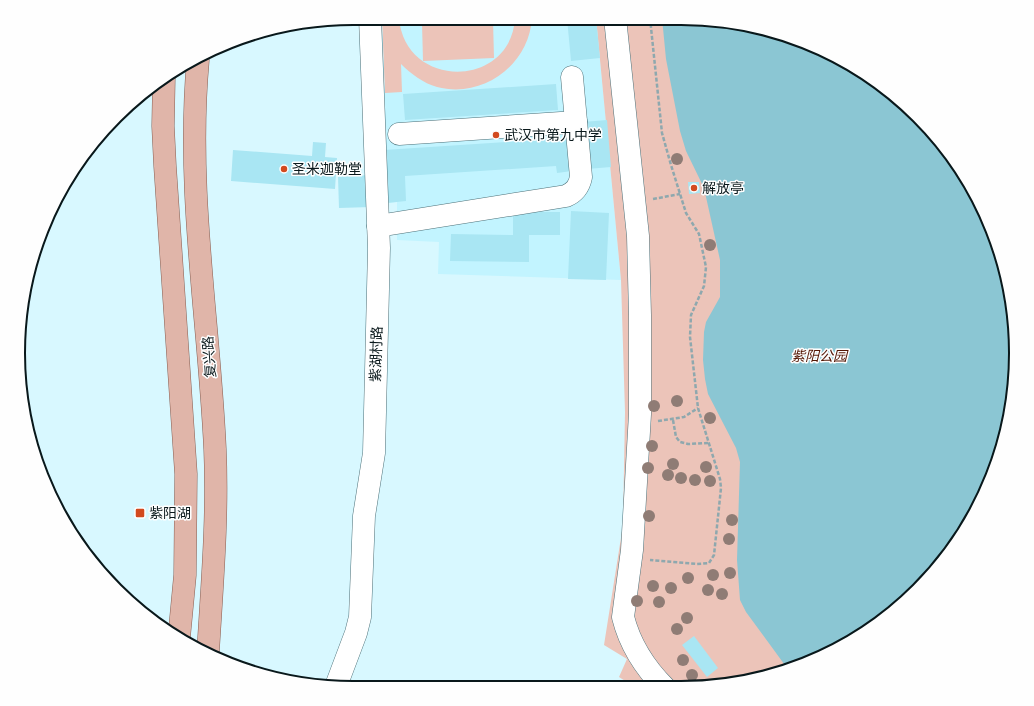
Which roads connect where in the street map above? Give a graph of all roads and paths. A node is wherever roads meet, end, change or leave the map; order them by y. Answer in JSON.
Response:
{"nodes":[{"id":1,"x":370,"y":25,"type":"edge"},
{"id":2,"x":616,"y":25,"type":"edge"},
{"id":3,"x":651,"y":25,"type":"edge"},
{"id":4,"x":198,"y":64,"type":"edge"},
{"id":5,"x":572,"y":77,"type":"dead end"},
{"id":6,"x":164,"y":85,"type":"edge"},
{"id":7,"x":576,"y":122,"type":"junction"},
{"id":8,"x":399,"y":134,"type":"dead end"},
{"id":9,"x":680,"y":194,"type":"junction"},
{"id":10,"x":634,"y":203,"type":"junction"},
{"id":11,"x":378,"y":226,"type":"junction"},
{"id":12,"x":698,"y":408,"type":"junction"},
{"id":13,"x":674,"y":420,"type":"junction"},
{"id":14,"x":640,"y":422,"type":"junction"},
{"id":15,"x":708,"y":442,"type":"junction"},
{"id":16,"x":630,"y":558,"type":"junction"},
{"id":17,"x":180,"y":631,"type":"edge"},
{"id":18,"x":208,"y":647,"type":"edge"},
{"id":19,"x":338,"y":680,"type":"edge"},
{"id":20,"x":659,"y":681,"type":"edge"}],
"edges":[{"from":1,"to":11,"type":"street","name":"紫湖村路"},
{"from":2,"to":10,"type":"street"},
{"from":3,"to":9,"type":"path"},
{"from":4,"to":18,"type":"main road","name":"复兴路"},
{"from":5,"to":7,"type":"street"},
{"from":6,"to":17,"type":"main road"},
{"from":7,"to":8,"type":"street"},
{"from":7,"to":11,"type":"street"},
{"from":9,"to":10,"type":"path"},
{"from":9,"to":12,"type":"path"},
{"from":10,"to":14,"type":"street"},
{"from":11,"to":19,"type":"street","name":"紫湖村路"},
{"from":12,"to":13,"type":"path"},
{"from":12,"to":15,"type":"path"},
{"from":13,"to":14,"type":"path"},
{"from":13,"to":15,"type":"path"},
{"from":14,"to":16,"type":"street"},
{"from":15,"to":16,"type":"path"},
{"from":16,"to":20,"type":"street"}]}
